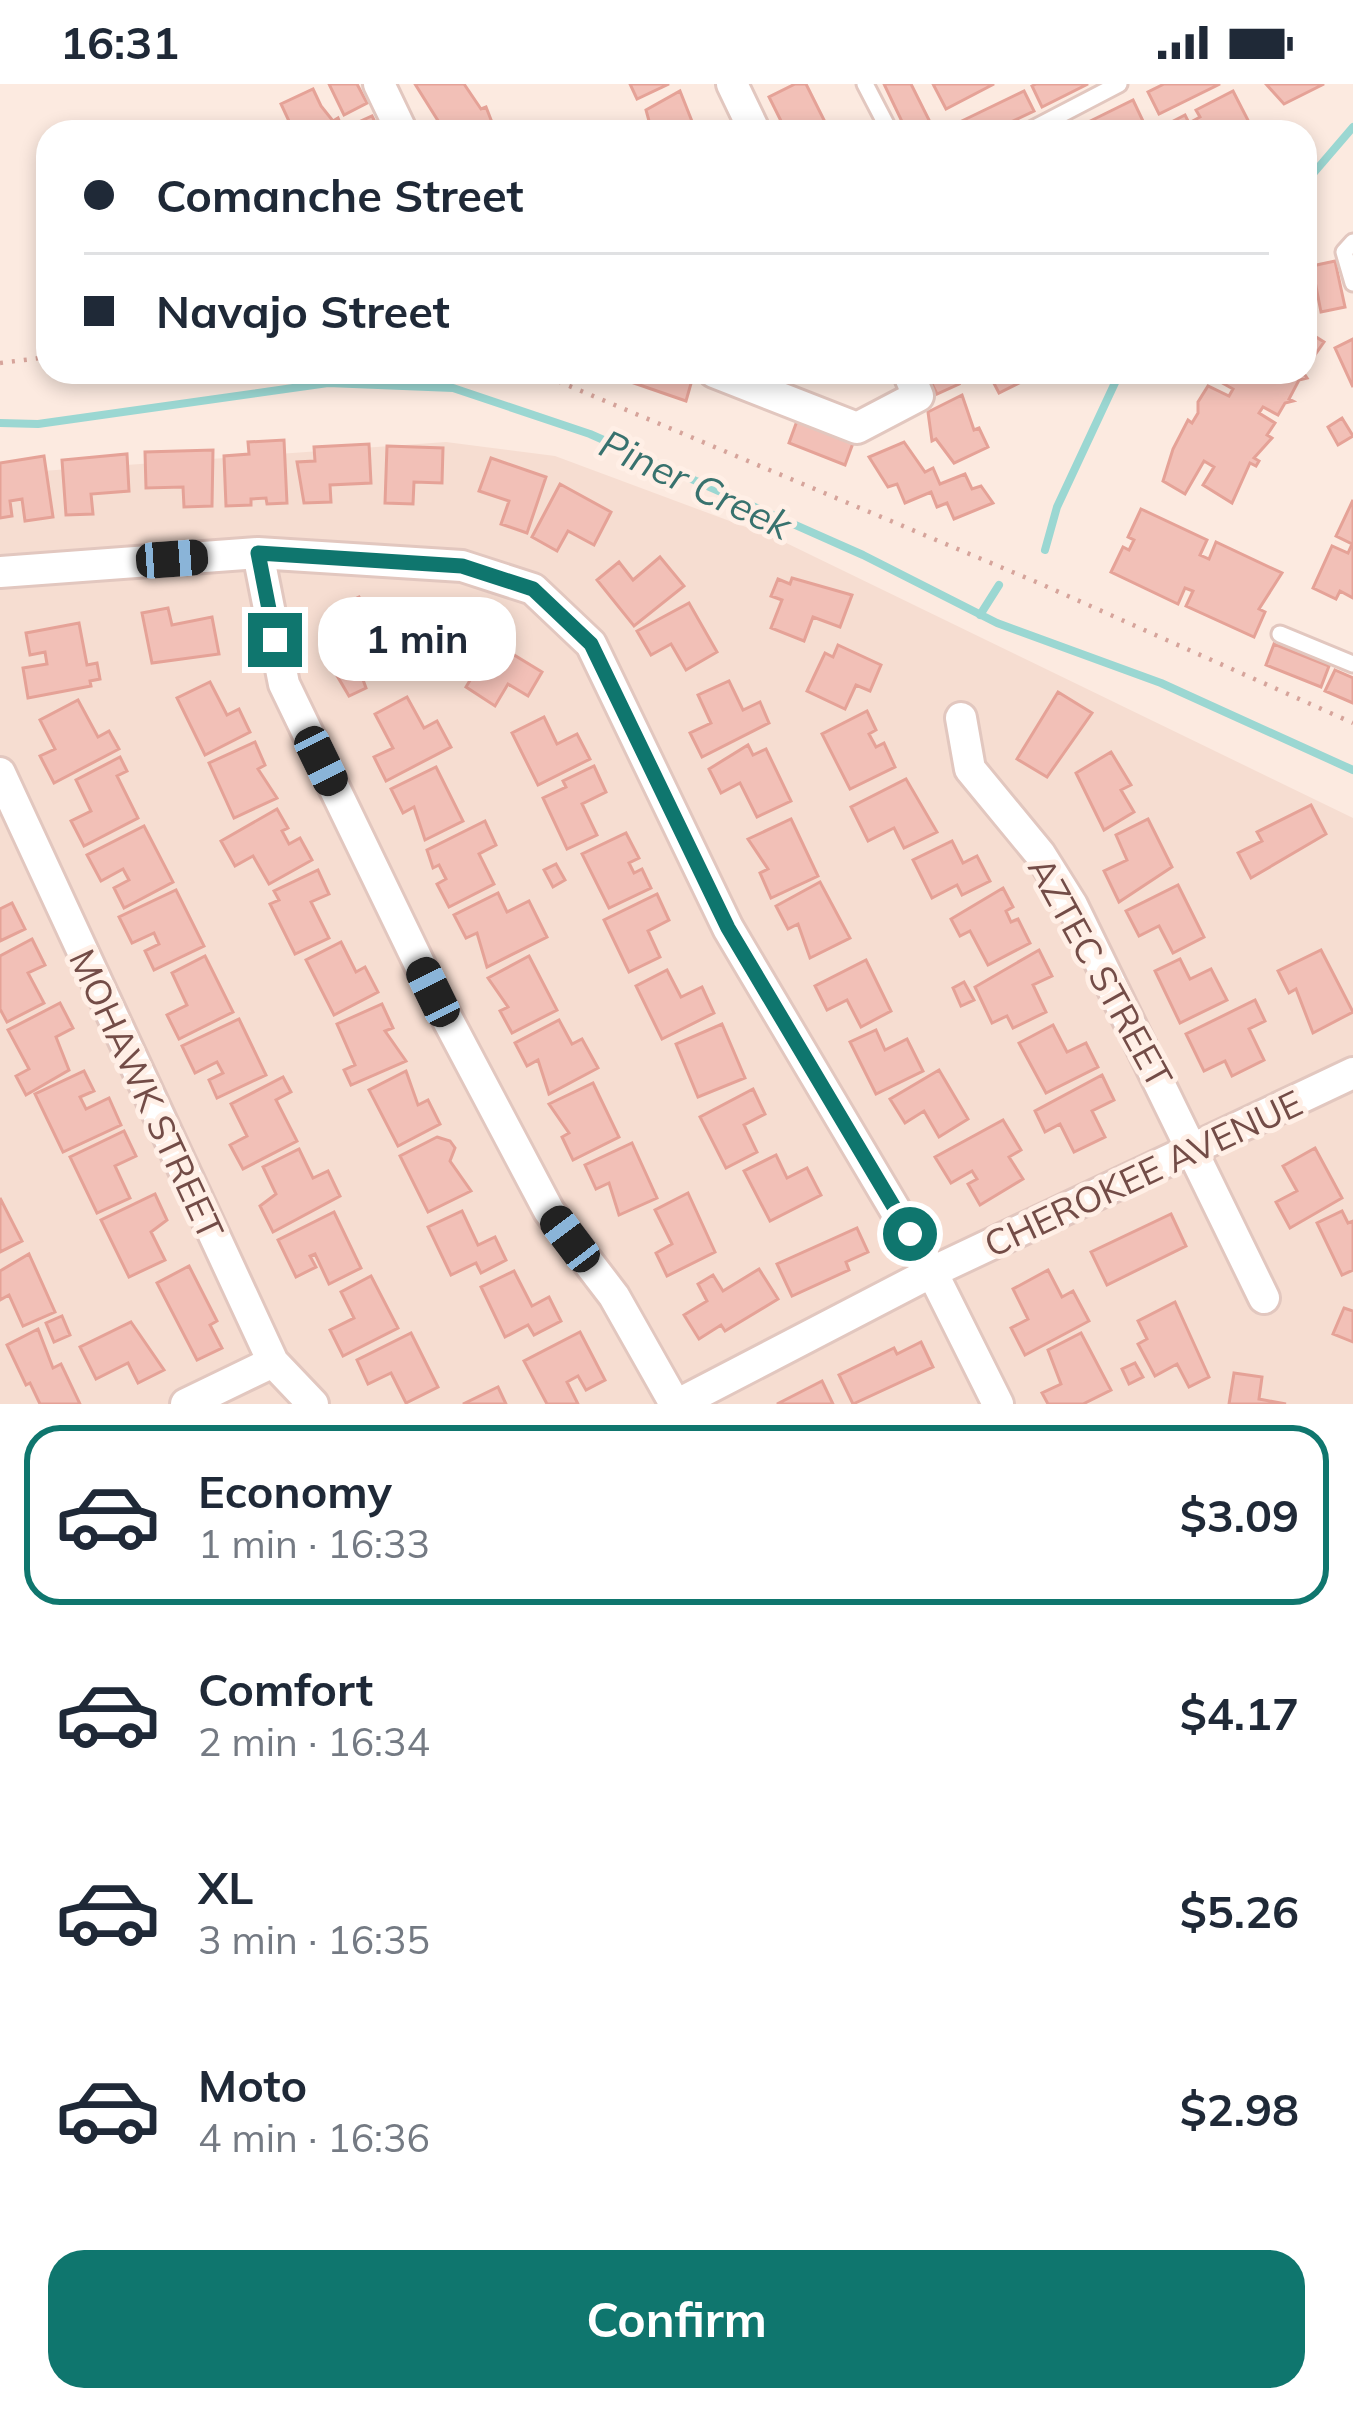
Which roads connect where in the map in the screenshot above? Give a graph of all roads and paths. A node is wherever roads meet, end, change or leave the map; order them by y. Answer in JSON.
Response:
{"nodes":[{"id":1,"x":379,"y":84,"type":"edge"},
{"id":2,"x":733,"y":84,"type":"edge"},
{"id":3,"x":865,"y":84,"type":"edge"},
{"id":4,"x":1119,"y":84,"type":"edge"},
{"id":5,"x":396,"y":120,"type":"edge"},
{"id":6,"x":750,"y":120,"type":"edge"},
{"id":7,"x":884,"y":120,"type":"edge"},
{"id":8,"x":1050,"y":120,"type":"edge"},
{"id":9,"x":1353,"y":242,"type":"edge"},
{"id":10,"x":1353,"y":283,"type":"edge"},
{"id":11,"x":36,"y":358,"type":"edge"},
{"id":12,"x":0,"y":363,"type":"edge"},
{"id":13,"x":565,"y":384,"type":"edge"},
{"id":14,"x":745,"y":384,"type":"edge"},
{"id":15,"x":913,"y":384,"type":"edge"},
{"id":16,"x":258,"y":553,"type":"junction"},
{"id":17,"x":0,"y":572,"type":"edge"},
{"id":18,"x":1280,"y":634,"type":"dead end"},
{"id":19,"x":1353,"y":664,"type":"edge"},
{"id":20,"x":961,"y":718,"type":"dead end"},
{"id":21,"x":1353,"y":724,"type":"edge"},
{"id":22,"x":1,"y":782,"type":"edge"},
{"id":23,"x":1353,"y":1072,"type":"edge"},
{"id":24,"x":1196,"y":1150,"type":"junction"},
{"id":25,"x":932,"y":1272,"type":"junction"},
{"id":26,"x":1264,"y":1298,"type":"dead end"},
{"id":27,"x":273,"y":1362,"type":"junction"},
{"id":28,"x":186,"y":1404,"type":"edge"},
{"id":29,"x":313,"y":1404,"type":"edge"},
{"id":30,"x":676,"y":1404,"type":"edge"},
{"id":31,"x":998,"y":1404,"type":"edge"}],
"edges":[{"from":1,"to":5,"type":"street"},
{"from":2,"to":6,"type":"street"},
{"from":3,"to":7,"type":"lane"},
{"from":4,"to":8,"type":"lane"},
{"from":9,"to":10,"type":"lane"},
{"from":11,"to":12,"type":"path"},
{"from":13,"to":21,"type":"path"},
{"from":14,"to":15,"type":"street"},
{"from":16,"to":17,"type":"street"},
{"from":16,"to":25,"type":"street"},
{"from":16,"to":30,"type":"street"},
{"from":18,"to":19,"type":"lane"},
{"from":20,"to":24,"type":"street","name":"AZTEC STREET"},
{"from":22,"to":27,"type":"street","name":"MOHAWK STREET"},
{"from":23,"to":24,"type":"street","name":"CHEROKEE AVENUE"},
{"from":24,"to":25,"type":"street","name":"CHEROKEE AVENUE"},
{"from":24,"to":26,"type":"street","name":"AZTEC STREET"},
{"from":25,"to":30,"type":"street","name":"CHEROKEE AVENUE"},
{"from":25,"to":31,"type":"street"},
{"from":27,"to":28,"type":"street"},
{"from":27,"to":29,"type":"street","name":"MOHAWK STREET"}]}
